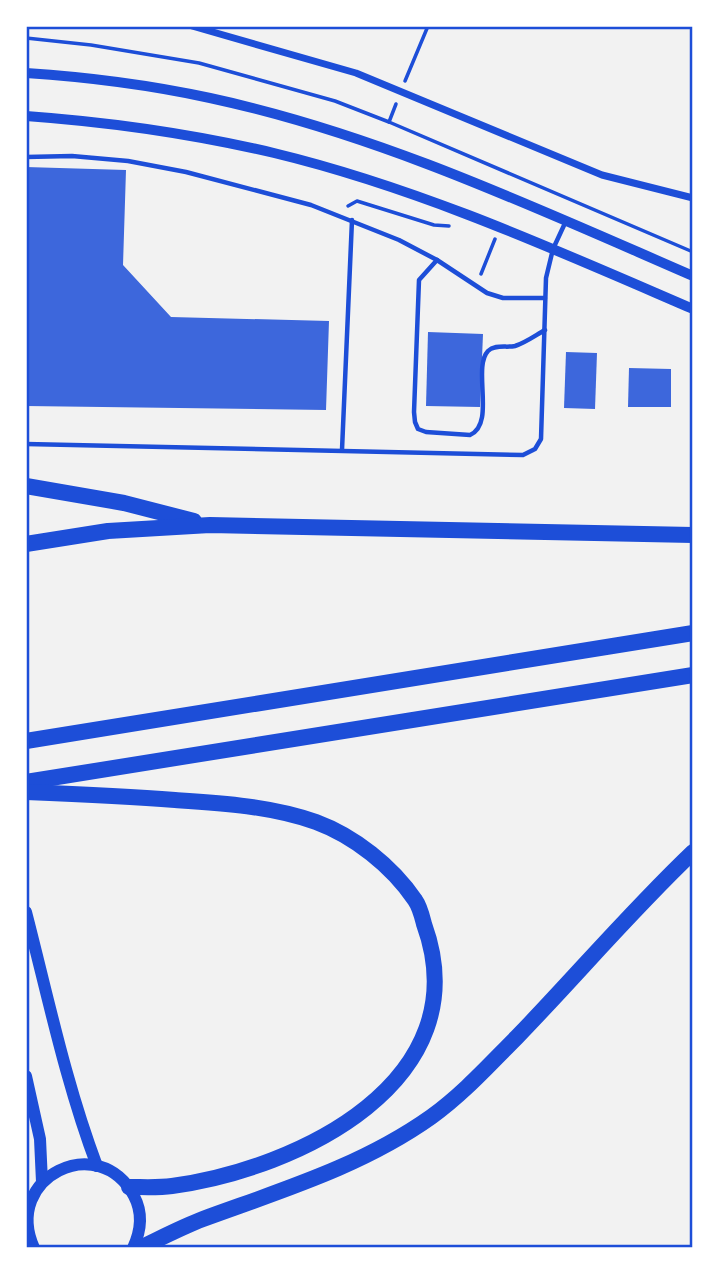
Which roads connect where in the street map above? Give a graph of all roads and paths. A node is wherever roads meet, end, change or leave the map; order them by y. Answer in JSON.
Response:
{"nodes":[{"id":1,"x":192,"y":26,"type":"edge"},
{"id":2,"x":428,"y":26,"type":"edge"},
{"id":3,"x":26,"y":73,"type":"edge"},
{"id":4,"x":401,"y":91,"type":"junction"},
{"id":5,"x":26,"y":116,"type":"edge"},
{"id":6,"x":388,"y":122,"type":"dead end"},
{"id":7,"x":26,"y":157,"type":"edge"},
{"id":8,"x":693,"y":198,"type":"edge"},
{"id":9,"x":343,"y":216,"type":"junction"},
{"id":10,"x":352,"y":220,"type":"junction"},
{"id":11,"x":566,"y":221,"type":"junction"},
{"id":12,"x":453,"y":226,"type":"dead end"},
{"id":13,"x":484,"y":239,"type":"dead end"},
{"id":14,"x":494,"y":243,"type":"dead end"},
{"id":15,"x":553,"y":249,"type":"junction"},
{"id":16,"x":438,"y":260,"type":"junction"},
{"id":17,"x":693,"y":276,"type":"edge"},
{"id":18,"x":545,"y":298,"type":"junction"},
{"id":19,"x":693,"y":309,"type":"edge"},
{"id":20,"x":545,"y":330,"type":"junction"},
{"id":21,"x":26,"y":444,"type":"edge"},
{"id":22,"x":342,"y":450,"type":"junction"},
{"id":23,"x":26,"y":486,"type":"edge"},
{"id":24,"x":210,"y":525,"type":"junction"},
{"id":25,"x":693,"y":535,"type":"edge"},
{"id":26,"x":26,"y":544,"type":"edge"},
{"id":27,"x":693,"y":633,"type":"edge"},
{"id":28,"x":693,"y":675,"type":"edge"},
{"id":29,"x":27,"y":741,"type":"edge"},
{"id":30,"x":36,"y":785,"type":"edge"},
{"id":31,"x":26,"y":792,"type":"edge"},
{"id":32,"x":693,"y":852,"type":"edge"},
{"id":33,"x":26,"y":912,"type":"edge"},
{"id":34,"x":26,"y":1076,"type":"edge"},
{"id":35,"x":97,"y":1166,"type":"junction"},
{"id":36,"x":42,"y":1182,"type":"junction"},
{"id":37,"x":130,"y":1187,"type":"junction"},
{"id":38,"x":29,"y":1199,"type":"edge"},
{"id":39,"x":34,"y":1248,"type":"edge"},
{"id":40,"x":133,"y":1248,"type":"edge"},
{"id":41,"x":140,"y":1248,"type":"edge"}],
"edges":[{"from":1,"to":4,"type":"street"},
{"from":2,"to":4,"type":"path"},
{"from":3,"to":11,"type":"street"},
{"from":4,"to":6,"type":"path"},
{"from":4,"to":8,"type":"street"},
{"from":5,"to":15,"type":"street"},
{"from":7,"to":9,"type":"lane"},
{"from":9,"to":10,"type":"lane"},
{"from":9,"to":12,"type":"path"},
{"from":10,"to":16,"type":"lane"},
{"from":10,"to":22,"type":"lane"},
{"from":11,"to":15,"type":"lane"},
{"from":11,"to":17,"type":"street"},
{"from":13,"to":14,"type":"path"},
{"from":15,"to":18,"type":"lane"},
{"from":15,"to":19,"type":"street"},
{"from":16,"to":18,"type":"lane"},
{"from":16,"to":20,"type":"lane"},
{"from":18,"to":20,"type":"lane"},
{"from":20,"to":22,"type":"lane"},
{"from":21,"to":22,"type":"lane"},
{"from":23,"to":24,"type":"highway"},
{"from":24,"to":25,"type":"highway"},
{"from":24,"to":26,"type":"highway"},
{"from":27,"to":29,"type":"highway"},
{"from":28,"to":30,"type":"highway"},
{"from":30,"to":31,"type":"highway"},
{"from":30,"to":37,"type":"highway"},
{"from":32,"to":41,"type":"highway"},
{"from":33,"to":35,"type":"main road"},
{"from":34,"to":36,"type":"main road"},
{"from":35,"to":36,"type":"main road"},
{"from":35,"to":37,"type":"main road"},
{"from":36,"to":38,"type":"main road"},
{"from":37,"to":40,"type":"main road"},
{"from":38,"to":39,"type":"main road"}]}
